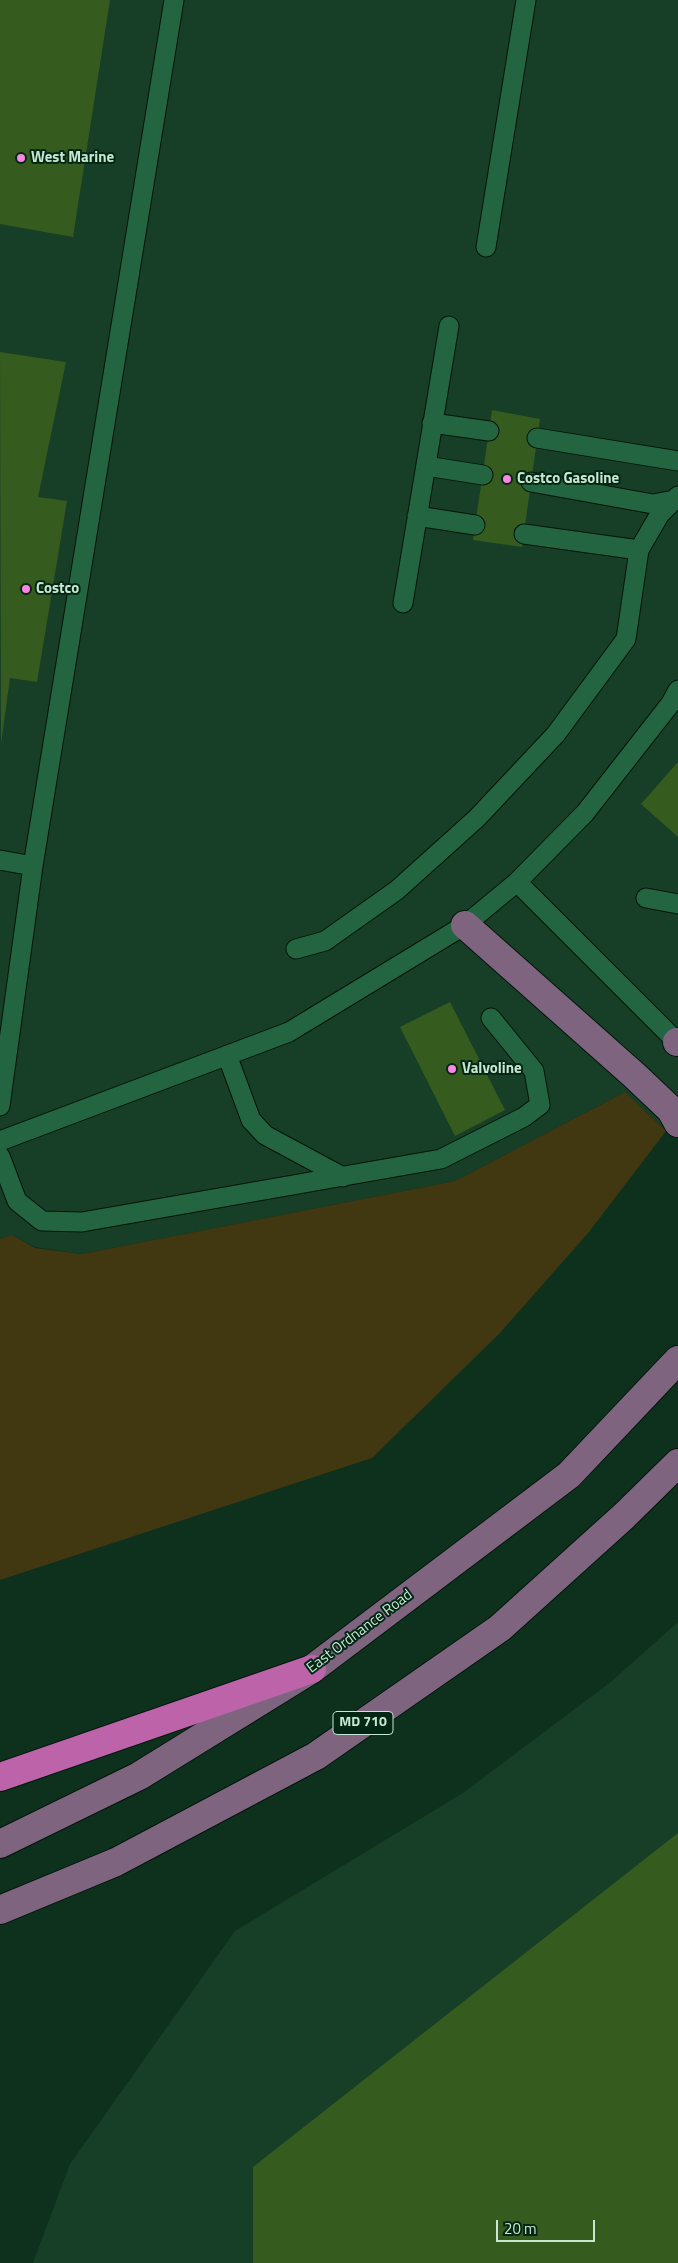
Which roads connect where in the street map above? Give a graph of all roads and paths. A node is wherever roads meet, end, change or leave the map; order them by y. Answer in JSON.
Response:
{"nodes":[{"id":1,"x":174,"y":0,"type":"edge"},
{"id":2,"x":526,"y":0,"type":"edge"},
{"id":3,"x":486,"y":247,"type":"dead end"},
{"id":4,"x":449,"y":326,"type":"dead end"},
{"id":5,"x":432,"y":423,"type":"junction"},
{"id":6,"x":489,"y":431,"type":"dead end"},
{"id":7,"x":537,"y":438,"type":"dead end"},
{"id":8,"x":678,"y":461,"type":"edge"},
{"id":9,"x":426,"y":466,"type":"junction"},
{"id":10,"x":483,"y":475,"type":"dead end"},
{"id":11,"x":531,"y":482,"type":"dead end"},
{"id":12,"x":676,"y":498,"type":"edge"},
{"id":13,"x":417,"y":516,"type":"junction"},
{"id":14,"x":475,"y":526,"type":"dead end"},
{"id":15,"x":524,"y":534,"type":"dead end"},
{"id":16,"x":639,"y":550,"type":"junction"},
{"id":17,"x":403,"y":603,"type":"dead end"},
{"id":18,"x":678,"y":690,"type":"edge"},
{"id":19,"x":0,"y":860,"type":"edge"},
{"id":20,"x":33,"y":866,"type":"junction"},
{"id":21,"x":517,"y":882,"type":"junction"},
{"id":22,"x":646,"y":898,"type":"dead end"},
{"id":23,"x":678,"y":904,"type":"edge"},
{"id":24,"x":465,"y":925,"type":"junction"},
{"id":25,"x":296,"y":949,"type":"dead end"},
{"id":26,"x":491,"y":1018,"type":"dead end"},
{"id":27,"x":678,"y":1042,"type":"edge"},
{"id":28,"x":226,"y":1055,"type":"junction"},
{"id":29,"x":0,"y":1106,"type":"edge"},
{"id":30,"x":678,"y":1123,"type":"edge"},
{"id":31,"x":0,"y":1141,"type":"edge"},
{"id":32,"x":0,"y":1156,"type":"edge"},
{"id":33,"x":343,"y":1176,"type":"junction"},
{"id":34,"x":678,"y":1345,"type":"edge"},
{"id":35,"x":673,"y":1365,"type":"edge"},
{"id":36,"x":678,"y":1463,"type":"edge"},
{"id":37,"x":312,"y":1669,"type":"junction"},
{"id":38,"x":0,"y":1777,"type":"edge"},
{"id":39,"x":0,"y":1844,"type":"edge"},
{"id":40,"x":0,"y":1910,"type":"edge"}],
"edges":[{"from":1,"to":20,"type":"lane"},
{"from":2,"to":3,"type":"lane"},
{"from":4,"to":5,"type":"lane"},
{"from":5,"to":6,"type":"lane"},
{"from":5,"to":9,"type":"lane"},
{"from":7,"to":8,"type":"lane"},
{"from":9,"to":10,"type":"lane"},
{"from":9,"to":13,"type":"lane"},
{"from":11,"to":12,"type":"lane"},
{"from":12,"to":16,"type":"lane"},
{"from":13,"to":14,"type":"lane"},
{"from":13,"to":17,"type":"lane"},
{"from":15,"to":16,"type":"lane"},
{"from":16,"to":25,"type":"lane"},
{"from":18,"to":21,"type":"lane"},
{"from":19,"to":20,"type":"lane"},
{"from":20,"to":29,"type":"lane"},
{"from":21,"to":24,"type":"lane"},
{"from":21,"to":27,"type":"lane"},
{"from":22,"to":23,"type":"lane"},
{"from":24,"to":28,"type":"lane"},
{"from":24,"to":30,"type":"main road"},
{"from":26,"to":33,"type":"lane"},
{"from":28,"to":31,"type":"lane"},
{"from":28,"to":33,"type":"lane"},
{"from":32,"to":33,"type":"lane"},
{"from":34,"to":35,"type":"main road"},
{"from":35,"to":37,"type":"main road","name":"East Ordnance Road"},
{"from":36,"to":40,"type":"main road","number":"MD 710"},
{"from":37,"to":38,"type":"highway"},
{"from":37,"to":39,"type":"main road","name":"East Ordnance Road"}]}
